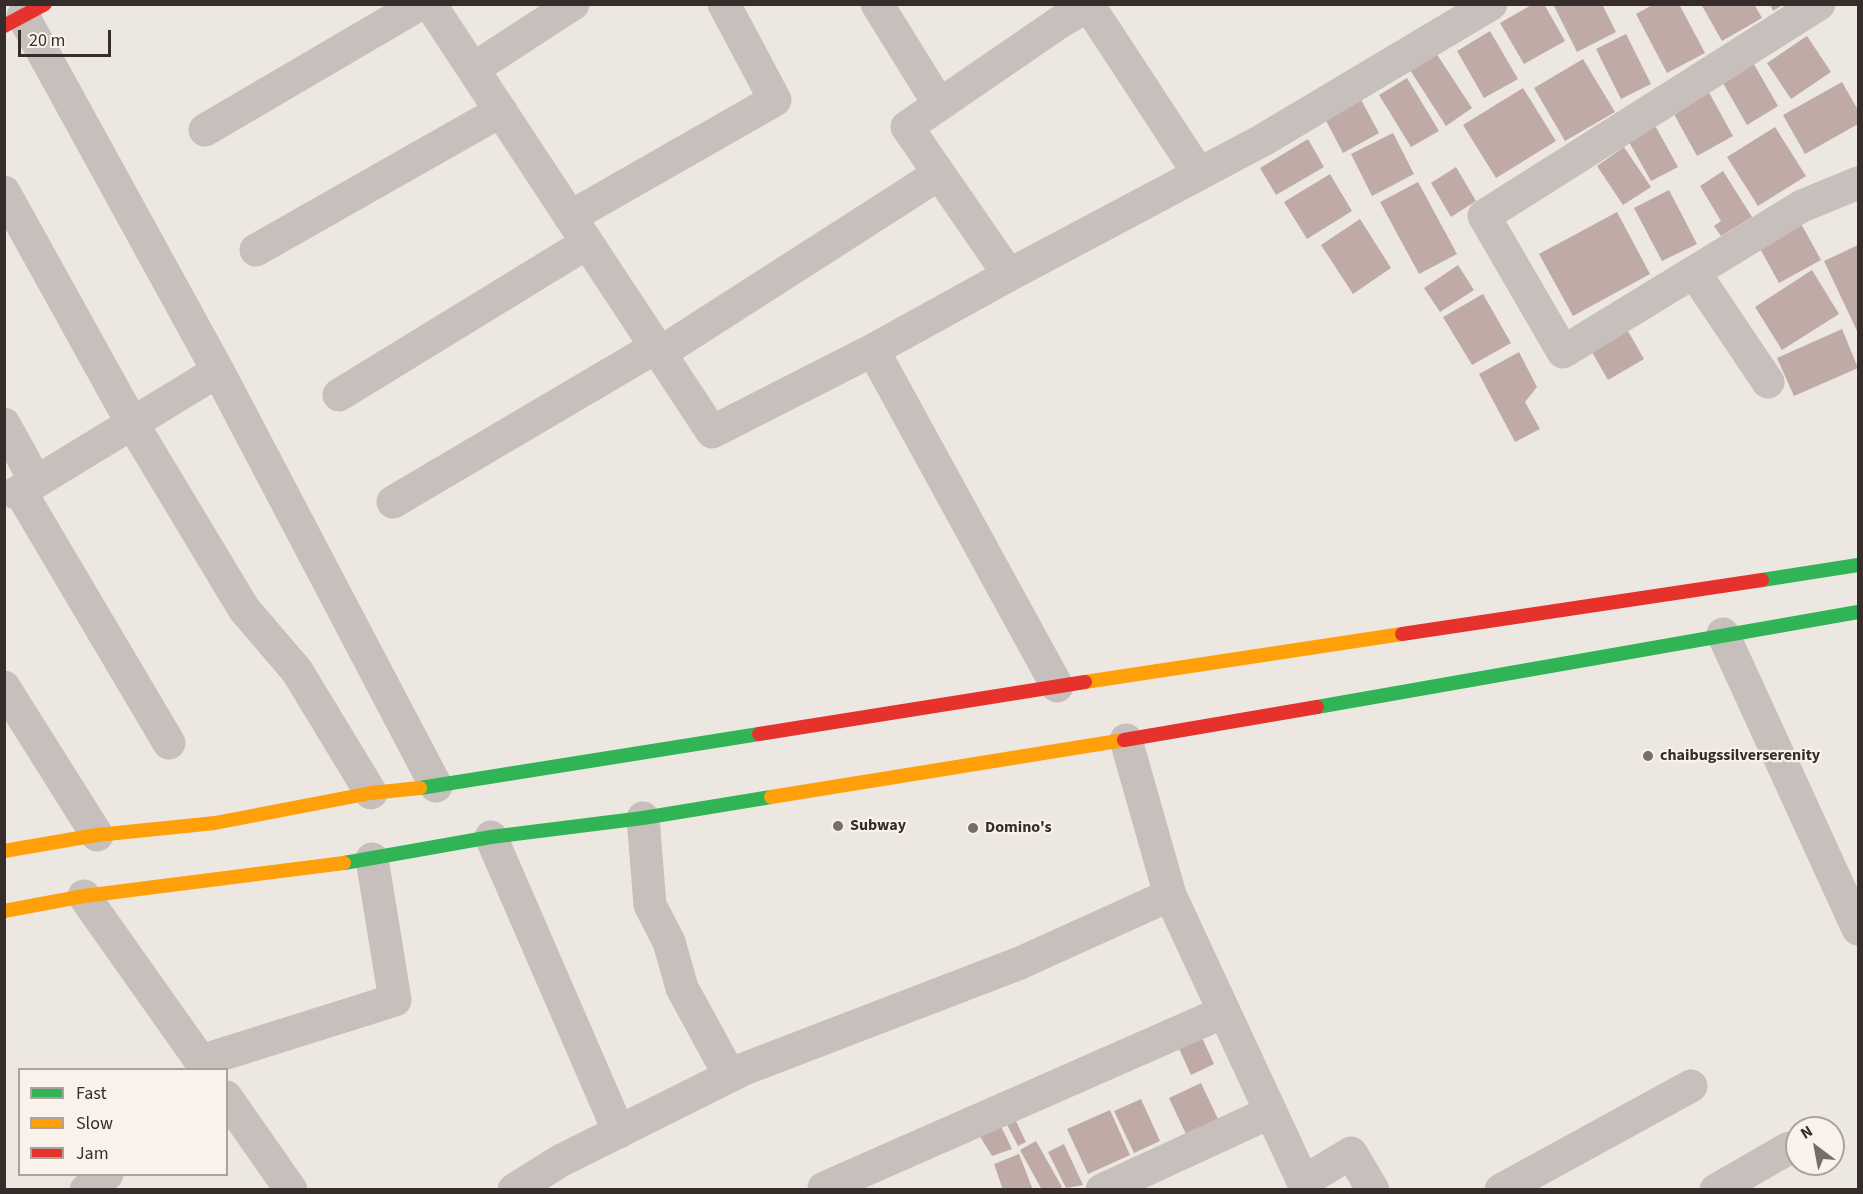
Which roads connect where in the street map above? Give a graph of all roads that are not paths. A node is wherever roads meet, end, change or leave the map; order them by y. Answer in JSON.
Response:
{"nodes":[{"id":1,"x":573,"y":4,"type":"edge"},
{"id":2,"x":724,"y":4,"type":"edge"},
{"id":3,"x":877,"y":4,"type":"edge"},
{"id":4,"x":1491,"y":4,"type":"edge"},
{"id":5,"x":1819,"y":4,"type":"edge"},
{"id":6,"x":1090,"y":5,"type":"edge"},
{"id":7,"x":436,"y":7,"type":"edge"},
{"id":8,"x":1055,"y":13,"type":"edge"},
{"id":9,"x":24,"y":16,"type":"edge"},
{"id":10,"x":473,"y":69,"type":"junction"},
{"id":11,"x":939,"y":104,"type":"junction"},
{"id":12,"x":501,"y":111,"type":"junction"},
{"id":13,"x":205,"y":129,"type":"dead end"},
{"id":14,"x":939,"y":174,"type":"junction"},
{"id":15,"x":1199,"y":174,"type":"junction"},
{"id":16,"x":1858,"y":183,"type":"edge"},
{"id":17,"x":4,"y":192,"type":"edge"},
{"id":18,"x":579,"y":230,"type":"junction"},
{"id":19,"x":256,"y":250,"type":"dead end"},
{"id":20,"x":1694,"y":272,"type":"junction"},
{"id":21,"x":1009,"y":274,"type":"junction"},
{"id":22,"x":658,"y":350,"type":"junction"},
{"id":23,"x":873,"y":350,"type":"junction"},
{"id":24,"x":218,"y":371,"type":"junction"},
{"id":25,"x":1768,"y":382,"type":"dead end"},
{"id":26,"x":339,"y":395,"type":"dead end"},
{"id":27,"x":132,"y":423,"type":"junction"},
{"id":28,"x":4,"y":424,"type":"edge"},
{"id":29,"x":20,"y":491,"type":"edge"},
{"id":30,"x":393,"y":502,"type":"dead end"},
{"id":31,"x":1858,"y":564,"type":"edge"},
{"id":32,"x":1858,"y":612,"type":"edge"},
{"id":33,"x":1724,"y":634,"type":"junction"},
{"id":34,"x":1057,"y":686,"type":"junction"},
{"id":35,"x":4,"y":687,"type":"edge"},
{"id":36,"x":1126,"y":740,"type":"junction"},
{"id":37,"x":169,"y":743,"type":"dead end"},
{"id":38,"x":436,"y":786,"type":"junction"},
{"id":39,"x":371,"y":793,"type":"junction"},
{"id":40,"x":644,"y":818,"type":"junction"},
{"id":41,"x":97,"y":835,"type":"junction"},
{"id":42,"x":491,"y":837,"type":"junction"},
{"id":43,"x":4,"y":852,"type":"edge"},
{"id":44,"x":372,"y":859,"type":"junction"},
{"id":45,"x":1170,"y":895,"type":"junction"},
{"id":46,"x":84,"y":896,"type":"junction"},
{"id":47,"x":4,"y":911,"type":"edge"},
{"id":48,"x":1858,"y":929,"type":"edge"},
{"id":49,"x":1224,"y":1012,"type":"junction"},
{"id":50,"x":204,"y":1065,"type":"edge"},
{"id":51,"x":730,"y":1076,"type":"junction"},
{"id":52,"x":1691,"y":1086,"type":"dead end"},
{"id":53,"x":228,"y":1100,"type":"edge"},
{"id":54,"x":1271,"y":1112,"type":"junction"},
{"id":55,"x":619,"y":1132,"type":"junction"},
{"id":56,"x":1785,"y":1150,"type":"edge"},
{"id":57,"x":104,"y":1176,"type":"edge"},
{"id":58,"x":1305,"y":1186,"type":"edge"},
{"id":59,"x":284,"y":1187,"type":"edge"},
{"id":60,"x":824,"y":1188,"type":"dead end"},
{"id":61,"x":86,"y":1190,"type":"edge"},
{"id":62,"x":514,"y":1190,"type":"edge"},
{"id":63,"x":1102,"y":1190,"type":"edge"},
{"id":64,"x":1373,"y":1190,"type":"edge"},
{"id":65,"x":1501,"y":1190,"type":"edge"},
{"id":66,"x":1716,"y":1190,"type":"edge"}],
"edges":[{"from":1,"to":10,"type":"street"},
{"from":2,"to":18,"type":"street"},
{"from":3,"to":11,"type":"street"},
{"from":4,"to":15,"type":"street"},
{"from":5,"to":20,"type":"street"},
{"from":6,"to":8,"type":"street"},
{"from":6,"to":15,"type":"street"},
{"from":7,"to":10,"type":"street"},
{"from":7,"to":13,"type":"street"},
{"from":8,"to":11,"type":"street"},
{"from":9,"to":24,"type":"street"},
{"from":10,"to":12,"type":"street"},
{"from":11,"to":14,"type":"street"},
{"from":12,"to":18,"type":"street"},
{"from":12,"to":19,"type":"street"},
{"from":14,"to":21,"type":"street"},
{"from":14,"to":22,"type":"street"},
{"from":15,"to":21,"type":"street"},
{"from":16,"to":20,"type":"street"},
{"from":17,"to":27,"type":"street"},
{"from":18,"to":22,"type":"street"},
{"from":18,"to":26,"type":"street"},
{"from":20,"to":25,"type":"street"},
{"from":21,"to":23,"type":"street"},
{"from":22,"to":23,"type":"street"},
{"from":22,"to":30,"type":"street"},
{"from":23,"to":34,"type":"street"},
{"from":24,"to":27,"type":"street"},
{"from":24,"to":38,"type":"street"},
{"from":27,"to":29,"type":"street"},
{"from":27,"to":39,"type":"street"},
{"from":28,"to":29,"type":"street"},
{"from":29,"to":37,"type":"street"},
{"from":31,"to":34,"type":"street"},
{"from":32,"to":33,"type":"street"},
{"from":33,"to":36,"type":"street"},
{"from":33,"to":48,"type":"street"},
{"from":34,"to":38,"type":"street"},
{"from":35,"to":41,"type":"street"},
{"from":36,"to":40,"type":"street"},
{"from":36,"to":45,"type":"street"},
{"from":38,"to":39,"type":"street"},
{"from":39,"to":41,"type":"street"},
{"from":40,"to":42,"type":"street"},
{"from":40,"to":51,"type":"street"},
{"from":41,"to":43,"type":"street"},
{"from":42,"to":44,"type":"street"},
{"from":42,"to":55,"type":"street"},
{"from":44,"to":46,"type":"street"},
{"from":44,"to":50,"type":"street"},
{"from":45,"to":49,"type":"street"},
{"from":45,"to":51,"type":"street"},
{"from":46,"to":47,"type":"street"},
{"from":46,"to":50,"type":"street"},
{"from":49,"to":54,"type":"street"},
{"from":49,"to":60,"type":"street"},
{"from":51,"to":55,"type":"street"},
{"from":52,"to":65,"type":"street"},
{"from":53,"to":59,"type":"street"},
{"from":54,"to":58,"type":"street"},
{"from":54,"to":63,"type":"street"},
{"from":55,"to":62,"type":"street"},
{"from":56,"to":66,"type":"street"},
{"from":57,"to":61,"type":"street"},
{"from":58,"to":64,"type":"street"}]}
